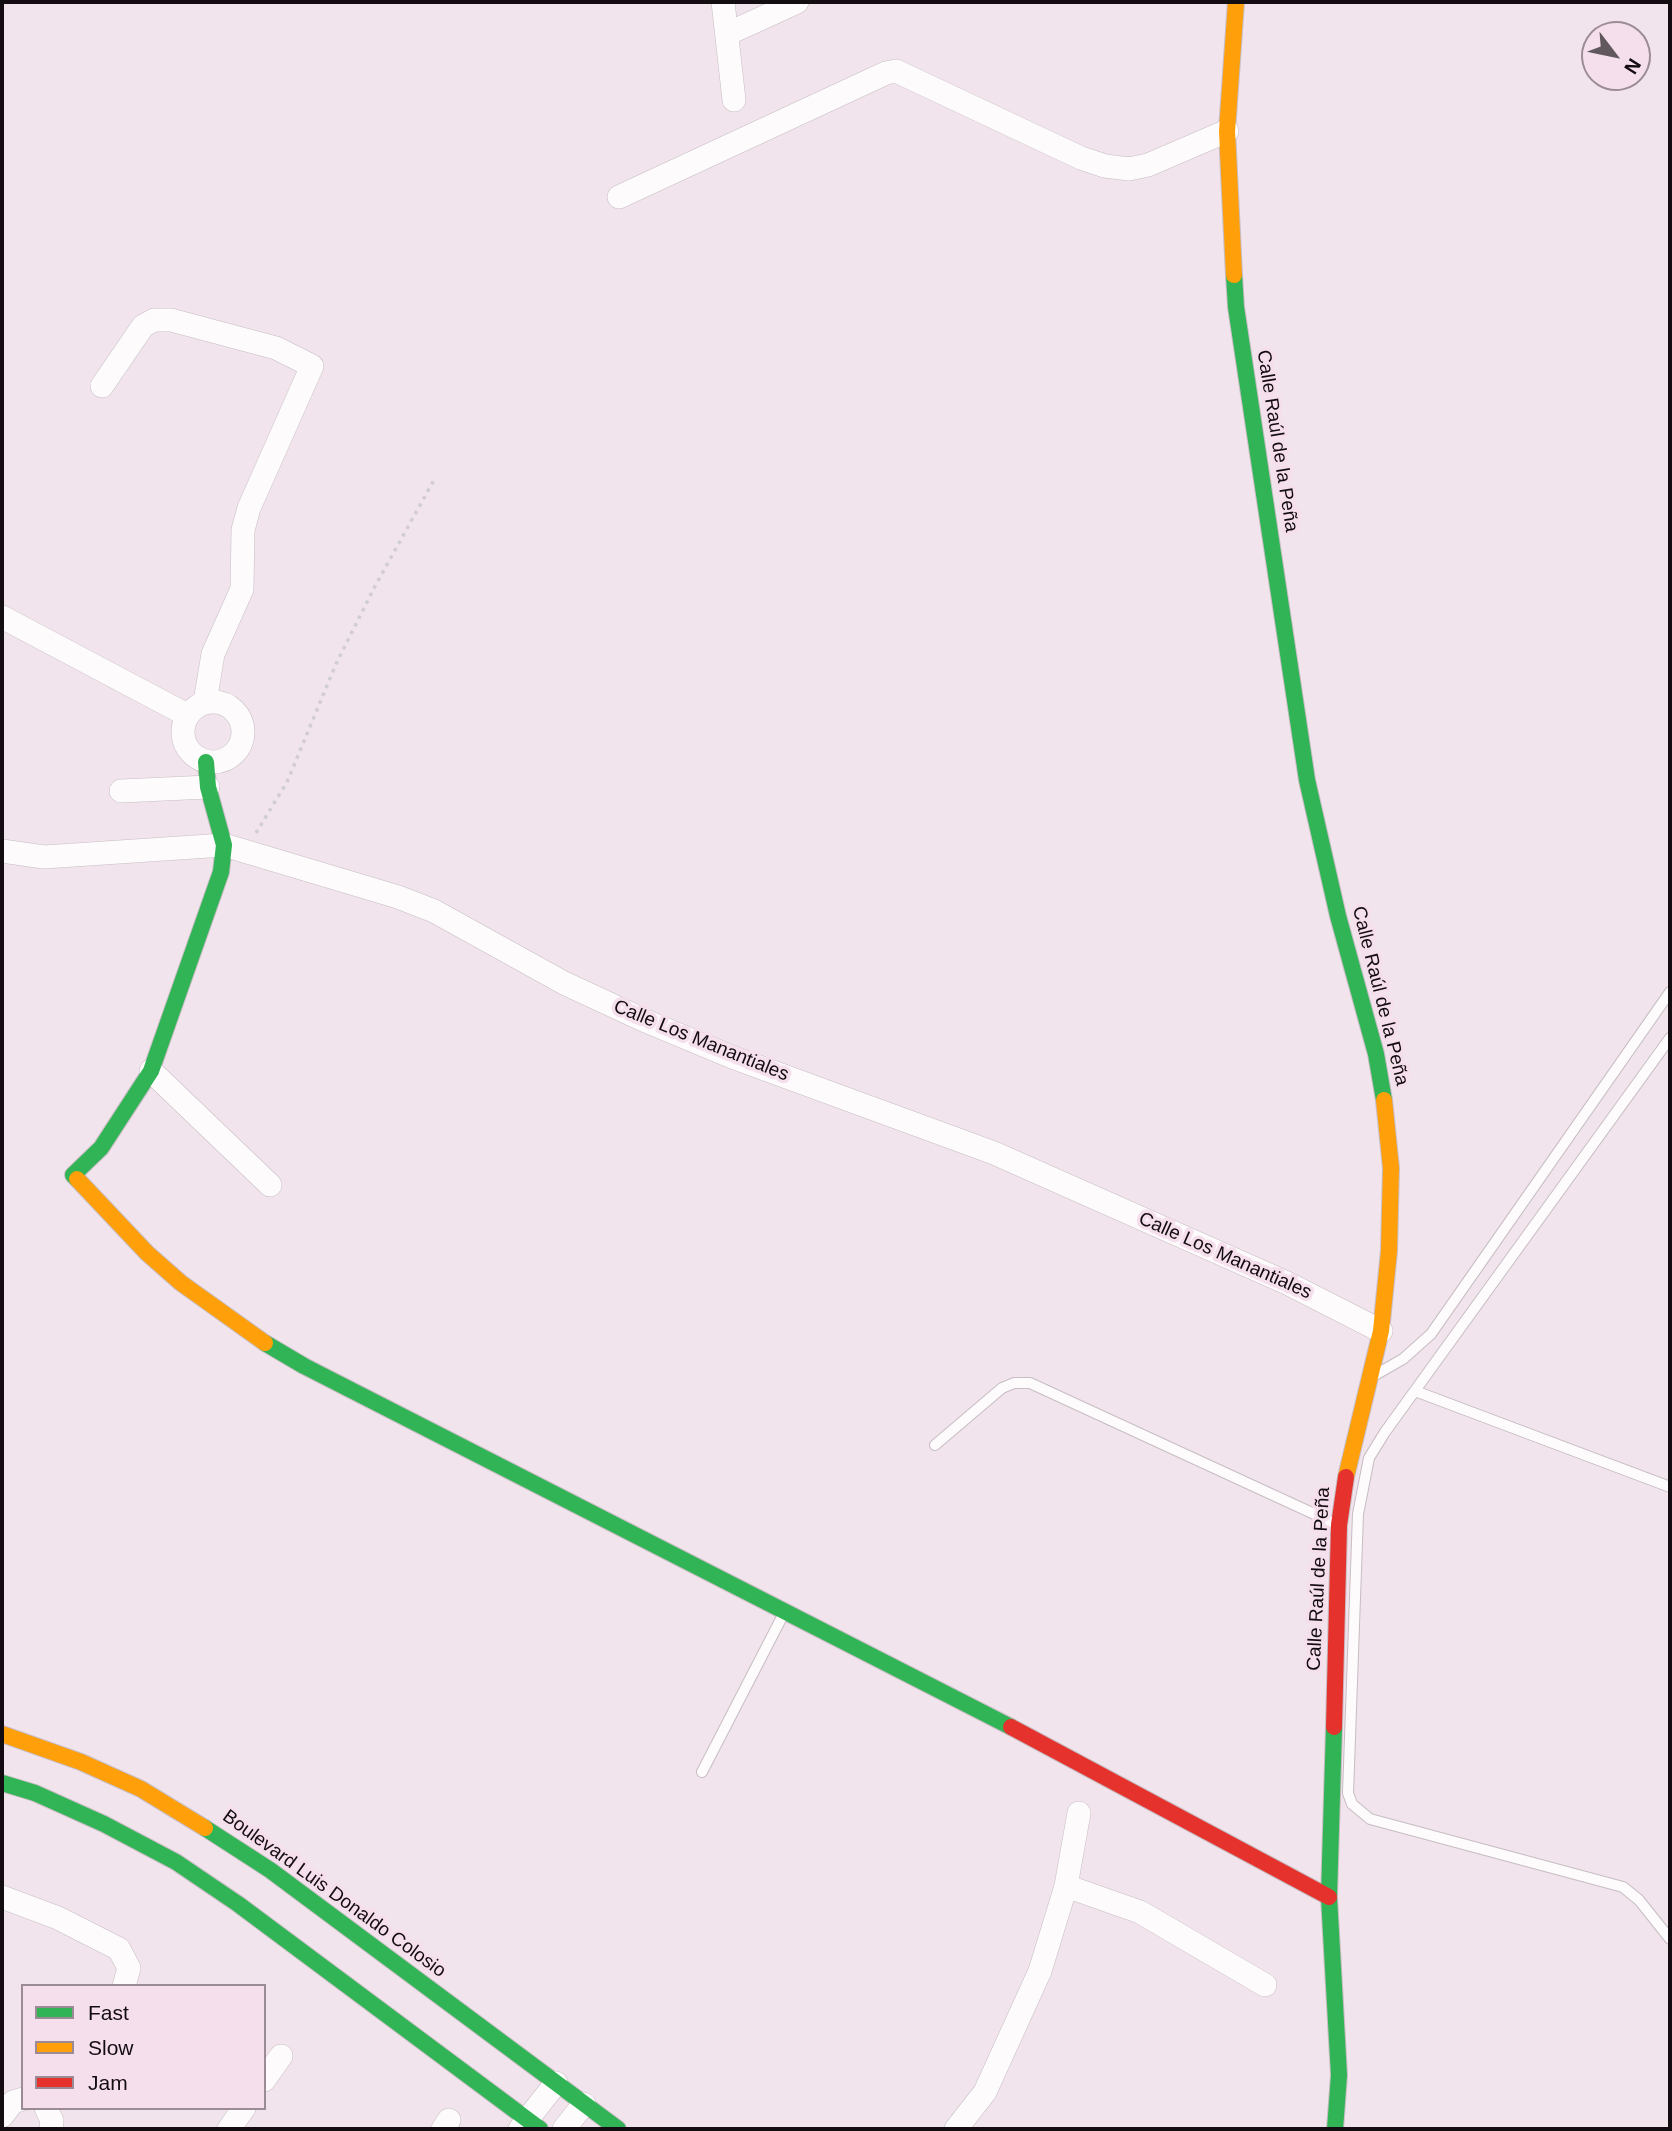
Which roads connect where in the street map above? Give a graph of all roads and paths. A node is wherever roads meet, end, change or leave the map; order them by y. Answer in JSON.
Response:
{"nodes":[{"id":1,"x":723,"y":2,"type":"edge"},
{"id":2,"x":797,"y":2,"type":"edge"},
{"id":3,"x":1236,"y":2,"type":"edge"},
{"id":4,"x":727,"y":34,"type":"junction"},
{"id":5,"x":734,"y":100,"type":"dead end"},
{"id":6,"x":1227,"y":131,"type":"junction"},
{"id":7,"x":619,"y":197,"type":"dead end"},
{"id":8,"x":102,"y":386,"type":"dead end"},
{"id":9,"x":434,"y":480,"type":"dead end"},
{"id":10,"x":2,"y":617,"type":"edge"},
{"id":11,"x":196,"y":709,"type":"junction"},
{"id":12,"x":206,"y":762,"type":"junction"},
{"id":13,"x":208,"y":787,"type":"junction"},
{"id":14,"x":121,"y":791,"type":"dead end"},
{"id":15,"x":234,"y":849,"type":"junction"},
{"id":16,"x":2,"y":851,"type":"edge"},
{"id":17,"x":1670,"y":992,"type":"edge"},
{"id":18,"x":1670,"y":1038,"type":"edge"},
{"id":19,"x":151,"y":1071,"type":"junction"},
{"id":20,"x":270,"y":1185,"type":"dead end"},
{"id":21,"x":1381,"y":1331,"type":"junction"},
{"id":22,"x":1369,"y":1378,"type":"junction"},
{"id":23,"x":1415,"y":1391,"type":"junction"},
{"id":24,"x":935,"y":1445,"type":"dead end"},
{"id":25,"x":1670,"y":1486,"type":"edge"},
{"id":26,"x":1339,"y":1525,"type":"junction"},
{"id":27,"x":785,"y":1613,"type":"junction"},
{"id":28,"x":2,"y":1734,"type":"edge"},
{"id":29,"x":702,"y":1772,"type":"dead end"},
{"id":30,"x":2,"y":1783,"type":"edge"},
{"id":31,"x":1079,"y":1813,"type":"dead end"},
{"id":32,"x":1066,"y":1886,"type":"junction"},
{"id":33,"x":2,"y":1897,"type":"edge"},
{"id":34,"x":1329,"y":1897,"type":"junction"},
{"id":35,"x":1670,"y":1939,"type":"edge"},
{"id":36,"x":125,"y":1984,"type":"edge"},
{"id":37,"x":1265,"y":1984,"type":"dead end"},
{"id":38,"x":281,"y":2056,"type":"dead end"},
{"id":39,"x":266,"y":2077,"type":"edge"},
{"id":40,"x":556,"y":2083,"type":"junction"},
{"id":41,"x":583,"y":2104,"type":"junction"},
{"id":42,"x":47,"y":2110,"type":"edge"},
{"id":43,"x":243,"y":2110,"type":"edge"},
{"id":44,"x":529,"y":2126,"type":"edge"},
{"id":45,"x":51,"y":2129,"type":"edge"},
{"id":46,"x":229,"y":2129,"type":"edge"},
{"id":47,"x":564,"y":2129,"type":"edge"},
{"id":48,"x":618,"y":2129,"type":"edge"},
{"id":49,"x":956,"y":2129,"type":"edge"},
{"id":50,"x":1335,"y":2129,"type":"edge"}],
"edges":[{"from":1,"to":4,"type":"street"},
{"from":2,"to":4,"type":"street"},
{"from":3,"to":6,"type":"street","name":"Calle Raúl de la Peña"},
{"from":4,"to":5,"type":"street"},
{"from":6,"to":7,"type":"street"},
{"from":6,"to":21,"type":"street","name":"Calle Raúl de la Peña"},
{"from":8,"to":11,"type":"street"},
{"from":9,"to":15,"type":"path"},
{"from":10,"to":11,"type":"street"},
{"from":11,"to":12,"type":"street"},
{"from":11,"to":12,"type":"street"},
{"from":12,"to":13,"type":"street"},
{"from":13,"to":14,"type":"street"},
{"from":13,"to":15,"type":"street"},
{"from":15,"to":16,"type":"street","name":"Calle Los Manantiales"},
{"from":15,"to":19,"type":"street"},
{"from":15,"to":21,"type":"street","name":"Calle Los Manantiales"},
{"from":17,"to":22,"type":"lane"},
{"from":18,"to":23,"type":"lane"},
{"from":19,"to":20,"type":"street"},
{"from":19,"to":27,"type":"street"},
{"from":21,"to":22,"type":"street","name":"Calle Raúl de la Peña"},
{"from":22,"to":26,"type":"street","name":"Calle Raúl de la Peña"},
{"from":23,"to":25,"type":"lane"},
{"from":23,"to":35,"type":"lane"},
{"from":24,"to":26,"type":"lane"},
{"from":26,"to":34,"type":"street","name":"Calle Raúl de la Peña"},
{"from":27,"to":29,"type":"lane"},
{"from":27,"to":34,"type":"street"},
{"from":28,"to":40,"type":"street","name":"Boulevard Luis Donaldo Colosio"},
{"from":30,"to":44,"type":"street"},
{"from":31,"to":32,"type":"street"},
{"from":32,"to":37,"type":"street"},
{"from":32,"to":49,"type":"street"},
{"from":33,"to":36,"type":"street"},
{"from":34,"to":50,"type":"street","name":"Calle Raúl de la Peña"},
{"from":38,"to":39,"type":"street"},
{"from":40,"to":41,"type":"street","name":"Boulevard Luis Donaldo Colosio"},
{"from":40,"to":44,"type":"street"},
{"from":41,"to":47,"type":"street"},
{"from":41,"to":48,"type":"street","name":"Boulevard Luis Donaldo Colosio"},
{"from":42,"to":45,"type":"street"},
{"from":43,"to":46,"type":"street"}]}
